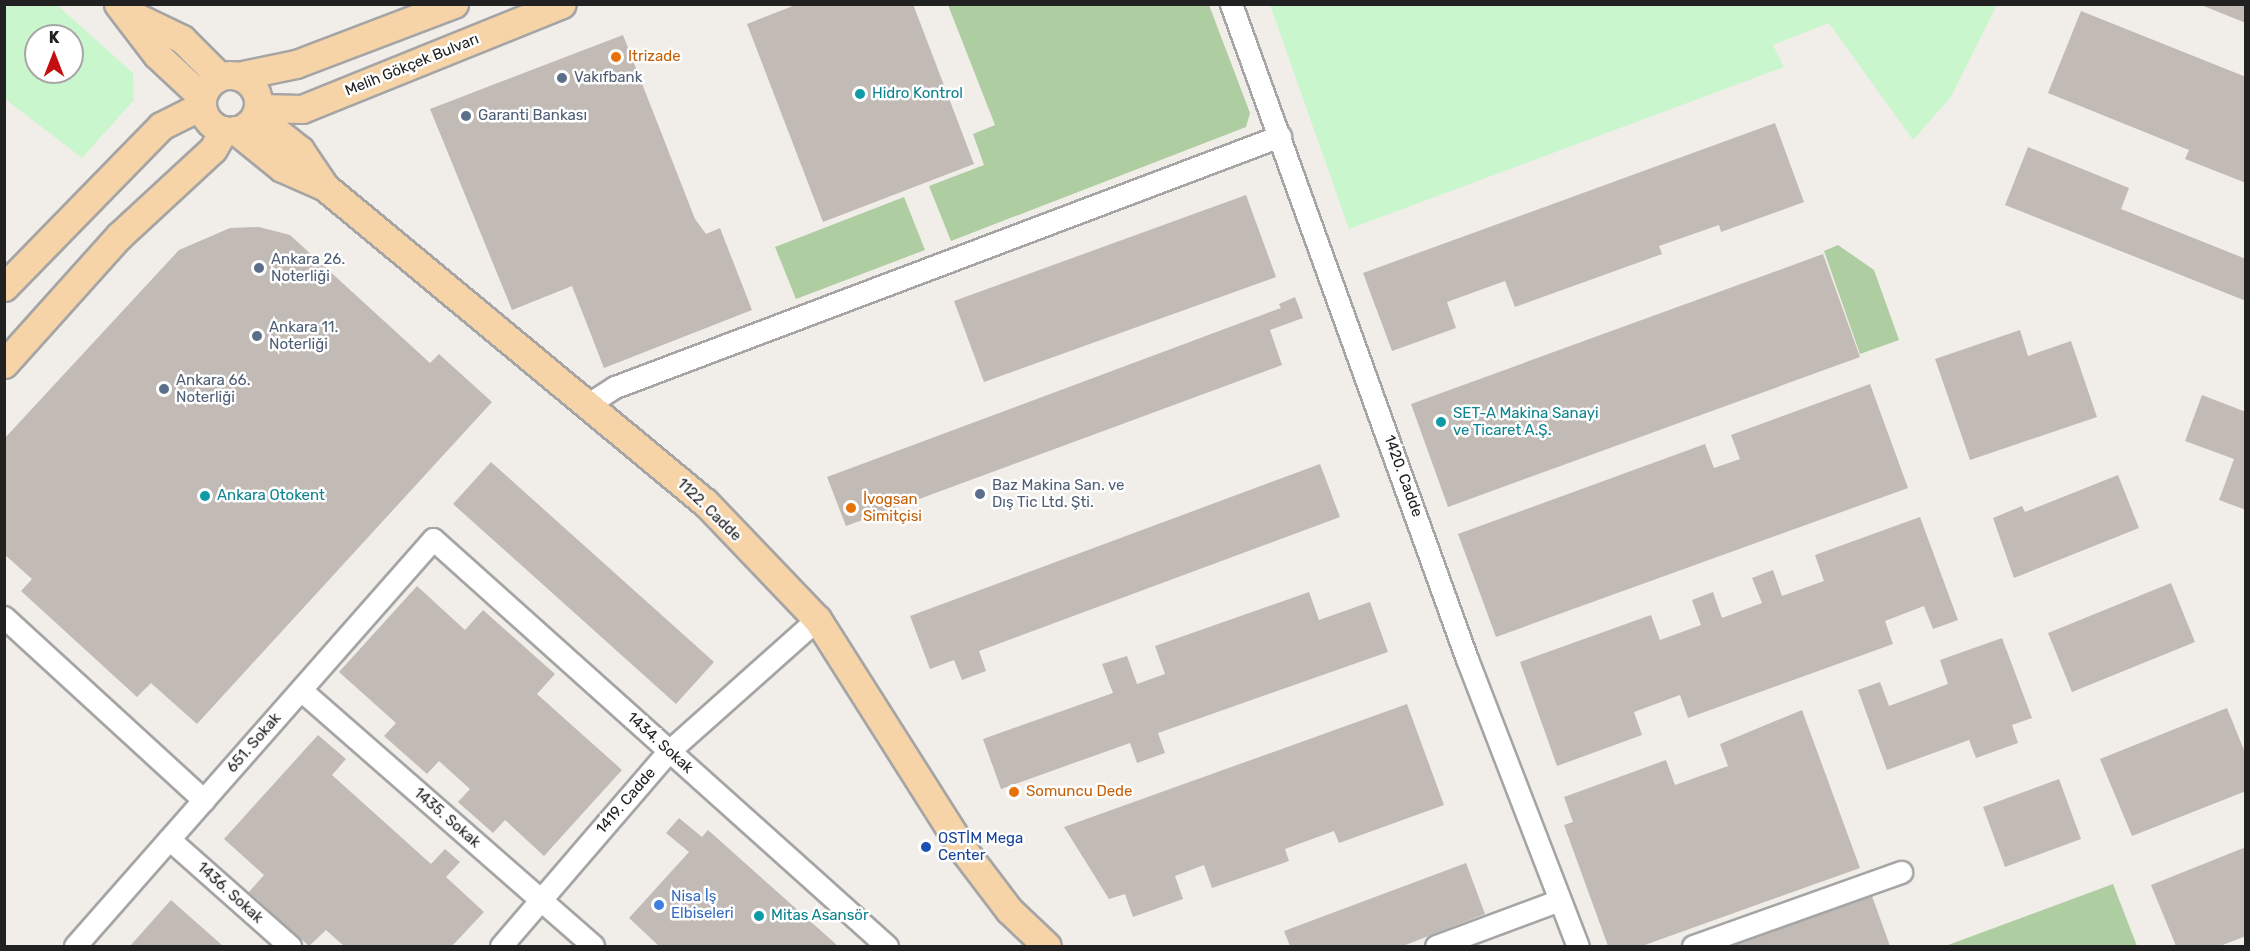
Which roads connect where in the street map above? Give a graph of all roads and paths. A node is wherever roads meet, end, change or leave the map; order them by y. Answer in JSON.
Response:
{"nodes":[{"id":1,"x":454,"y":4,"type":"edge"},
{"id":2,"x":562,"y":4,"type":"edge"},
{"id":3,"x":1231,"y":4,"type":"edge"},
{"id":4,"x":123,"y":9,"type":"edge"},
{"id":5,"x":229,"y":76,"type":"junction"},
{"id":6,"x":201,"y":101,"type":"junction"},
{"id":7,"x":244,"y":121,"type":"junction"},
{"id":8,"x":1280,"y":136,"type":"junction"},
{"id":9,"x":4,"y":287,"type":"edge"},
{"id":10,"x":4,"y":364,"type":"edge"},
{"id":11,"x":587,"y":405,"type":"junction"},
{"id":12,"x":433,"y":539,"type":"joint"},
{"id":13,"x":4,"y":617,"type":"edge"},
{"id":14,"x":817,"y":619,"type":"junction"},
{"id":15,"x":301,"y":690,"type":"junction"},
{"id":16,"x":669,"y":751,"type":"junction"},
{"id":17,"x":204,"y":800,"type":"junction"},
{"id":18,"x":169,"y":839,"type":"junction"},
{"id":19,"x":1901,"y":872,"type":"dead end"},
{"id":20,"x":540,"y":900,"type":"junction"},
{"id":21,"x":1560,"y":900,"type":"junction"},
{"id":22,"x":1009,"y":910,"type":"junction"},
{"id":23,"x":75,"y":946,"type":"edge"},
{"id":24,"x":290,"y":946,"type":"edge"},
{"id":25,"x":501,"y":946,"type":"edge"},
{"id":26,"x":593,"y":946,"type":"edge"},
{"id":27,"x":887,"y":946,"type":"edge"},
{"id":28,"x":1027,"y":946,"type":"edge"},
{"id":29,"x":1047,"y":946,"type":"edge"},
{"id":30,"x":1436,"y":946,"type":"edge"},
{"id":31,"x":1578,"y":946,"type":"edge"},
{"id":32,"x":1693,"y":946,"type":"edge"}],
"edges":[{"from":1,"to":5,"type":"main road"},
{"from":2,"to":7,"type":"main road","name":"Melih Gökçek Bulvarı"},
{"from":3,"to":8,"type":"street","name":"1420. Cadde"},
{"from":4,"to":5,"type":"main road"},
{"from":4,"to":6,"type":"main road"},
{"from":5,"to":6,"type":"main road"},
{"from":5,"to":7,"type":"main road"},
{"from":6,"to":7,"type":"main road","name":"1122. Cadde"},
{"from":6,"to":9,"type":"main road"},
{"from":7,"to":10,"type":"main road"},
{"from":7,"to":11,"type":"main road","name":"1122. Cadde"},
{"from":8,"to":11,"type":"street"},
{"from":8,"to":21,"type":"street","name":"1420. Cadde"},
{"from":11,"to":14,"type":"main road","name":"1122. Cadde"},
{"from":12,"to":15,"type":"street","name":"651. Sokak"},
{"from":12,"to":16,"type":"street","name":"1434. Sokak"},
{"from":13,"to":17,"type":"street"},
{"from":14,"to":16,"type":"street","name":"1419. Cadde"},
{"from":14,"to":22,"type":"main road","name":"1122. Cadde"},
{"from":15,"to":17,"type":"street","name":"651. Sokak"},
{"from":15,"to":20,"type":"street","name":"1435. Sokak"},
{"from":16,"to":20,"type":"street","name":"1419. Cadde"},
{"from":16,"to":27,"type":"street","name":"1434. Sokak"},
{"from":17,"to":18,"type":"street","name":"651. Sokak"},
{"from":18,"to":23,"type":"street","name":"651. Sokak"},
{"from":18,"to":24,"type":"street","name":"1436. Sokak"},
{"from":19,"to":32,"type":"street"},
{"from":20,"to":25,"type":"street","name":"1419. Cadde"},
{"from":20,"to":26,"type":"street","name":"1435. Sokak"},
{"from":21,"to":30,"type":"street"},
{"from":21,"to":31,"type":"street","name":"1420. Cadde"},
{"from":22,"to":28,"type":"main road"},
{"from":22,"to":29,"type":"main road"}]}
